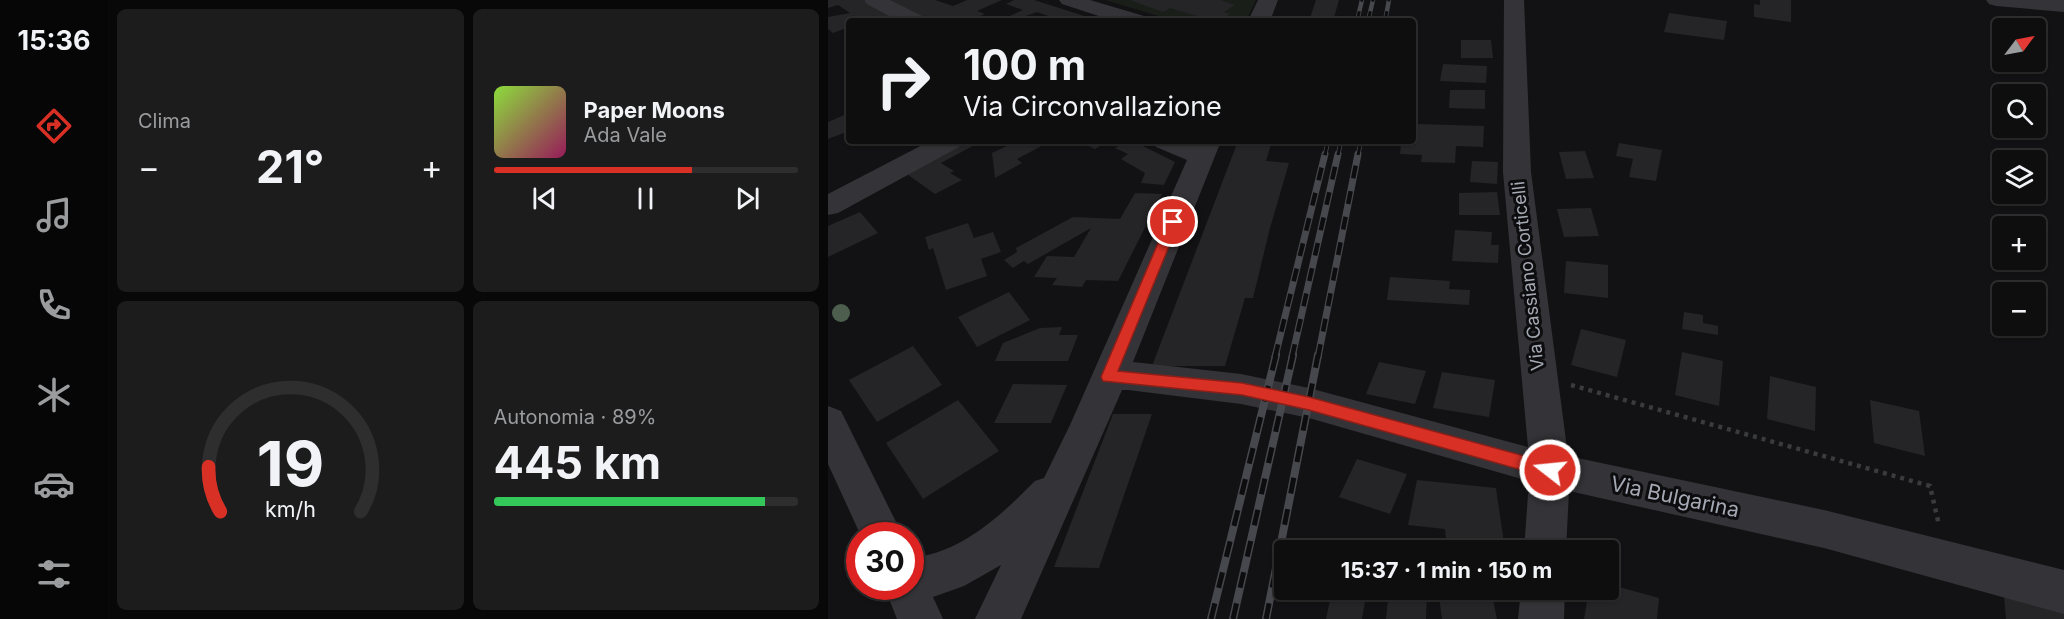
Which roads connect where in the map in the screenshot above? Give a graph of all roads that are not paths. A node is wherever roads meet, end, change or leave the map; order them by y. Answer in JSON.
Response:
{"nodes":[{"id":1,"x":873,"y":0,"type":"edge"},
{"id":2,"x":1069,"y":0,"type":"edge"},
{"id":3,"x":1268,"y":0,"type":"edge"},
{"id":4,"x":1514,"y":0,"type":"edge"},
{"id":5,"x":1996,"y":0,"type":"edge"},
{"id":6,"x":2064,"y":6,"type":"edge"},
{"id":7,"x":908,"y":18,"type":"edge"},
{"id":8,"x":1126,"y":18,"type":"edge"},
{"id":9,"x":1260,"y":18,"type":"edge"},
{"id":10,"x":944,"y":144,"type":"edge"},
{"id":11,"x":1182,"y":144,"type":"edge"},
{"id":12,"x":1204,"y":148,"type":"edge"},
{"id":13,"x":828,"y":206,"type":"edge"},
{"id":14,"x":1108,"y":377,"type":"junction"},
{"id":15,"x":828,"y":422,"type":"edge"},
{"id":16,"x":1089,"y":425,"type":"junction"},
{"id":17,"x":1550,"y":470,"type":"junction"},
{"id":18,"x":875,"y":522,"type":"edge"},
{"id":19,"x":1546,"y":540,"type":"edge"},
{"id":20,"x":924,"y":579,"type":"edge"},
{"id":21,"x":2064,"y":592,"type":"edge"},
{"id":22,"x":912,"y":600,"type":"edge"},
{"id":23,"x":1542,"y":600,"type":"edge"},
{"id":24,"x":920,"y":619,"type":"edge"},
{"id":25,"x":998,"y":619,"type":"edge"},
{"id":26,"x":1541,"y":619,"type":"edge"}],
"edges":[{"from":1,"to":7,"type":"street"},
{"from":2,"to":8,"type":"street"},
{"from":3,"to":9,"type":"street"},
{"from":4,"to":17,"type":"street","name":"Via Cassiano Corticelli"},
{"from":5,"to":6,"type":"street"},
{"from":10,"to":13,"type":"street"},
{"from":11,"to":12,"type":"street"},
{"from":12,"to":14,"type":"street"},
{"from":14,"to":16,"type":"street"},
{"from":14,"to":17,"type":"street","name":"Via Bulgarina"},
{"from":15,"to":18,"type":"street"},
{"from":16,"to":20,"type":"street"},
{"from":16,"to":25,"type":"street"},
{"from":17,"to":19,"type":"street","name":"Via Cassiano Corticelli"},
{"from":17,"to":21,"type":"street","name":"Via Bulgarina"},
{"from":22,"to":24,"type":"street"},
{"from":23,"to":26,"type":"street"}]}
